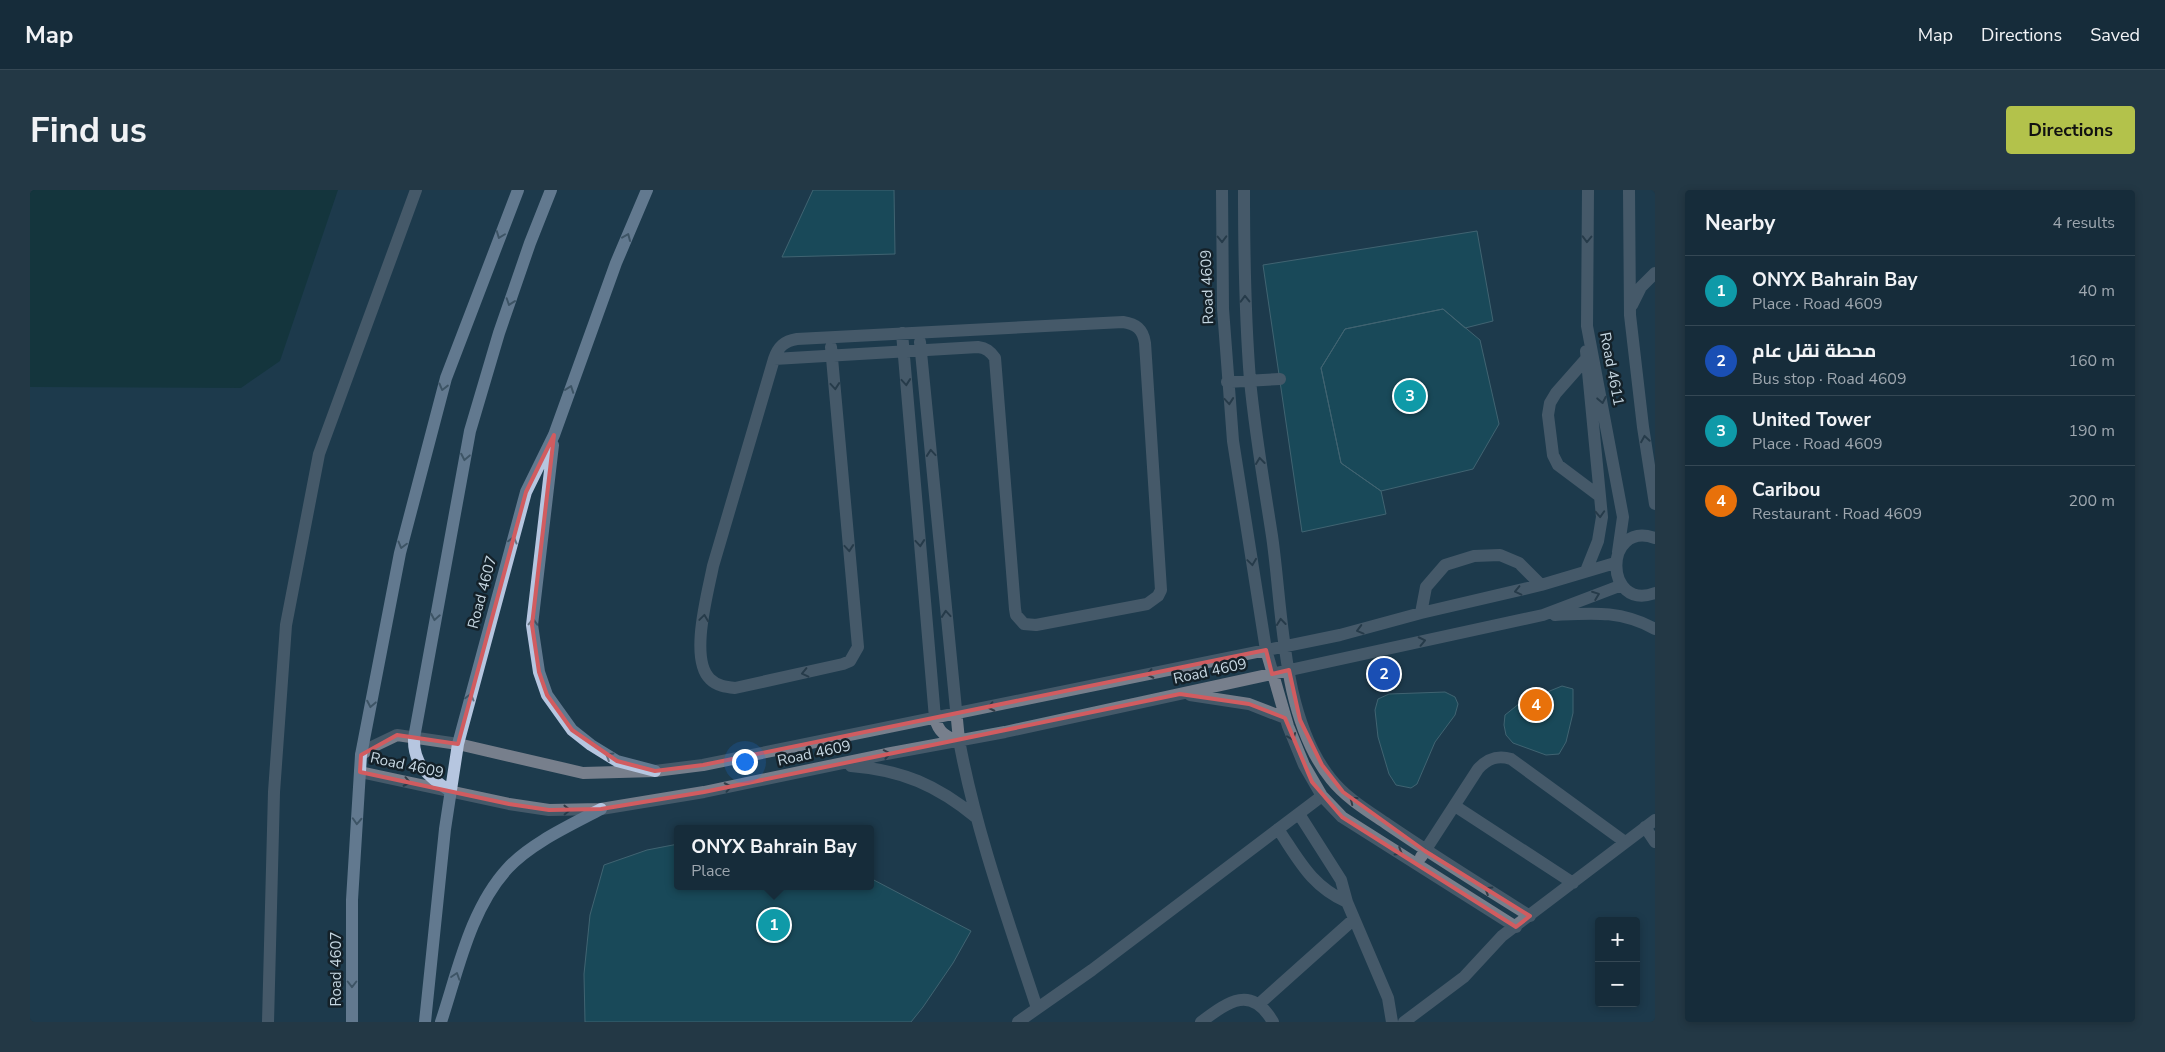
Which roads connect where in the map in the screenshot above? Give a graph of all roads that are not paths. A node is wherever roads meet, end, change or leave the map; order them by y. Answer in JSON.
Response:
{"nodes":[{"id":1,"x":416,"y":190,"type":"edge"},
{"id":2,"x":518,"y":190,"type":"edge"},
{"id":3,"x":551,"y":190,"type":"edge"},
{"id":4,"x":647,"y":190,"type":"edge"},
{"id":5,"x":1222,"y":190,"type":"edge"},
{"id":6,"x":1244,"y":190,"type":"edge"},
{"id":7,"x":1588,"y":190,"type":"edge"},
{"id":8,"x":1629,"y":190,"type":"edge"},
{"id":9,"x":1655,"y":273,"type":"edge"},
{"id":10,"x":1631,"y":307,"type":"junction"},
{"id":11,"x":1587,"y":326,"type":"junction"},
{"id":12,"x":920,"y":332,"type":"junction"},
{"id":13,"x":902,"y":333,"type":"junction"},
{"id":14,"x":830,"y":337,"type":"junction"},
{"id":15,"x":921,"y":350,"type":"junction"},
{"id":16,"x":903,"y":351,"type":"junction"},
{"id":17,"x":832,"y":355,"type":"junction"},
{"id":18,"x":774,"y":358,"type":"junction"},
{"id":19,"x":1586,"y":358,"type":"junction"},
{"id":20,"x":1280,"y":379,"type":"dead end"},
{"id":21,"x":1228,"y":382,"type":"junction"},
{"id":22,"x":1251,"y":382,"type":"junction"},
{"id":23,"x":554,"y":435,"type":"junction"},
{"id":24,"x":1598,"y":495,"type":"junction"},
{"id":25,"x":1655,"y":504,"type":"edge"},
{"id":26,"x":1655,"y":538,"type":"edge"},
{"id":27,"x":1616,"y":558,"type":"junction"},
{"id":28,"x":1586,"y":571,"type":"junction"},
{"id":29,"x":1541,"y":585,"type":"junction"},
{"id":30,"x":1622,"y":585,"type":"junction"},
{"id":31,"x":1652,"y":594,"type":"edge"},
{"id":32,"x":1655,"y":607,"type":"edge"},
{"id":33,"x":1422,"y":613,"type":"junction"},
{"id":34,"x":1543,"y":615,"type":"junction"},
{"id":35,"x":1655,"y":629,"type":"edge"},
{"id":36,"x":1284,"y":646,"type":"junction"},
{"id":37,"x":1266,"y":650,"type":"junction"},
{"id":38,"x":1289,"y":670,"type":"junction"},
{"id":39,"x":1272,"y":674,"type":"junction"},
{"id":40,"x":1180,"y":694,"type":"junction"},
{"id":41,"x":955,"y":715,"type":"junction"},
{"id":42,"x":935,"y":718,"type":"junction"},
{"id":43,"x":1285,"y":718,"type":"junction"},
{"id":44,"x":414,"y":738,"type":"junction"},
{"id":45,"x":958,"y":740,"type":"junction"},
{"id":46,"x":458,"y":744,"type":"junction"},
{"id":47,"x":361,"y":755,"type":"junction"},
{"id":48,"x":838,"y":765,"type":"junction"},
{"id":49,"x":654,"y":771,"type":"junction"},
{"id":50,"x":360,"y":772,"type":"junction"},
{"id":51,"x":450,"y":791,"type":"junction"},
{"id":52,"x":1322,"y":796,"type":"junction"},
{"id":53,"x":1454,"y":806,"type":"junction"},
{"id":54,"x":601,"y":809,"type":"junction"},
{"id":55,"x":1299,"y":814,"type":"junction"},
{"id":56,"x":977,"y":818,"type":"junction"},
{"id":57,"x":1650,"y":824,"type":"edge"},
{"id":58,"x":1278,"y":829,"type":"junction"},
{"id":59,"x":1626,"y":842,"type":"junction"},
{"id":60,"x":1655,"y":842,"type":"edge"},
{"id":61,"x":1426,"y":851,"type":"junction"},
{"id":62,"x":1418,"y":864,"type":"junction"},
{"id":63,"x":1573,"y":883,"type":"junction"},
{"id":64,"x":1347,"y":902,"type":"junction"},
{"id":65,"x":1530,"y":916,"type":"junction"},
{"id":66,"x":1354,"y":919,"type":"junction"},
{"id":67,"x":1516,"y":927,"type":"junction"},
{"id":68,"x":1259,"y":1004,"type":"junction"},
{"id":69,"x":1037,"y":1008,"type":"junction"},
{"id":70,"x":268,"y":1022,"type":"edge"},
{"id":71,"x":352,"y":1022,"type":"edge"},
{"id":72,"x":425,"y":1022,"type":"edge"},
{"id":73,"x":441,"y":1022,"type":"edge"},
{"id":74,"x":1018,"y":1022,"type":"edge"},
{"id":75,"x":1201,"y":1022,"type":"edge"},
{"id":76,"x":1273,"y":1022,"type":"edge"},
{"id":77,"x":1392,"y":1022,"type":"edge"},
{"id":78,"x":1404,"y":1022,"type":"edge"}],
"edges":[{"from":1,"to":70,"type":"street"},
{"from":2,"to":47,"type":"main road","name":"Road 4607","one_way":true},
{"from":3,"to":44,"type":"main road","one_way":true},
{"from":23,"to":4,"type":"main road","name":"Road 4607","one_way":true},
{"from":5,"to":21,"type":"street","name":"Road 4609","one_way":true},
{"from":22,"to":6,"type":"street","one_way":true},
{"from":7,"to":11,"type":"street","name":"Road 4611","one_way":true},
{"from":8,"to":10,"type":"street","name":"Road 4611"},
{"from":9,"to":10,"type":"street"},
{"from":25,"to":10,"type":"street","name":"Road 4611","one_way":true},
{"from":11,"to":19,"type":"street"},
{"from":11,"to":27,"type":"street","name":"Road 4611","one_way":true},
{"from":12,"to":13,"type":"street"},
{"from":12,"to":15,"type":"street"},
{"from":12,"to":15,"type":"street"},
{"from":13,"to":14,"type":"street"},
{"from":13,"to":16,"type":"street"},
{"from":14,"to":17,"type":"street"},
{"from":14,"to":18,"type":"street"},
{"from":15,"to":16,"type":"street"},
{"from":41,"to":15,"type":"street","one_way":true},
{"from":16,"to":17,"type":"street"},
{"from":16,"to":42,"type":"street","one_way":true},
{"from":17,"to":18,"type":"street"},
{"from":17,"to":18,"type":"street","one_way":true},
{"from":19,"to":24,"type":"street"},
{"from":19,"to":24,"type":"street"},
{"from":20,"to":22,"type":"street"},
{"from":21,"to":22,"type":"street"},
{"from":21,"to":37,"type":"street","name":"Road 4609","one_way":true},
{"from":36,"to":22,"type":"street","one_way":true},
{"from":46,"to":23,"type":"main road","name":"Road 4607","one_way":true},
{"from":49,"to":23,"type":"main road","one_way":true},
{"from":24,"to":28,"type":"street","one_way":true},
{"from":26,"to":27,"type":"street"},
{"from":27,"to":28,"type":"street","name":"Road 4609"},
{"from":27,"to":30,"type":"street"},
{"from":28,"to":29,"type":"street","name":"Road 4609"},
{"from":29,"to":33,"type":"street","name":"Road 4609","one_way":true},
{"from":29,"to":33,"type":"street"},
{"from":30,"to":31,"type":"street"},
{"from":34,"to":30,"type":"street","name":"Road 4609","one_way":true},
{"from":31,"to":32,"type":"street"},
{"from":33,"to":36,"type":"street","name":"Road 4609","one_way":true},
{"from":34,"to":35,"type":"street"},
{"from":38,"to":34,"type":"street","name":"Road 4609","one_way":true},
{"from":36,"to":37,"type":"street","name":"Road 4609"},
{"from":36,"to":38,"type":"street"},
{"from":37,"to":39,"type":"street","name":"Road 4609"},
{"from":37,"to":41,"type":"street","name":"Road 4609","one_way":true},
{"from":38,"to":39,"type":"street","name":"Road 4609"},
{"from":61,"to":38,"type":"street","one_way":true},
{"from":39,"to":40,"type":"street","name":"Road 4609"},
{"from":39,"to":43,"type":"street","name":"Road 4609"},
{"from":40,"to":43,"type":"street"},
{"from":40,"to":45,"type":"street","name":"Road 4609"},
{"from":41,"to":42,"type":"street","name":"Road 4609"},
{"from":41,"to":45,"type":"street"},
{"from":42,"to":45,"type":"street"},
{"from":42,"to":49,"type":"street","name":"Road 4609"},
{"from":43,"to":52,"type":"street","name":"Road 4609","one_way":true},
{"from":44,"to":46,"type":"street","name":"Road 4609"},
{"from":44,"to":47,"type":"street","name":"Road 4609"},
{"from":44,"to":51,"type":"main road"},
{"from":48,"to":45,"type":"street","name":"Road 4609","one_way":true},
{"from":45,"to":56,"type":"street"},
{"from":46,"to":49,"type":"street","name":"Road 4609"},
{"from":46,"to":51,"type":"main road","name":"Road 4607"},
{"from":47,"to":50,"type":"main road","name":"Road 4607"},
{"from":54,"to":48,"type":"street","name":"Road 4609","one_way":true},
{"from":48,"to":56,"type":"street"},
{"from":50,"to":51,"type":"street","name":"Road 4609","one_way":true},
{"from":50,"to":71,"type":"main road","name":"Road 4607","one_way":true},
{"from":51,"to":54,"type":"street","name":"Road 4609","one_way":true},
{"from":51,"to":72,"type":"main road","name":"Road 4607"},
{"from":52,"to":55,"type":"street"},
{"from":52,"to":62,"type":"street","name":"Road 4609","one_way":true},
{"from":53,"to":59,"type":"street"},
{"from":53,"to":61,"type":"street"},
{"from":53,"to":63,"type":"street"},
{"from":73,"to":54,"type":"main road","one_way":true},
{"from":55,"to":58,"type":"street"},
{"from":55,"to":64,"type":"street"},
{"from":56,"to":69,"type":"street"},
{"from":57,"to":59,"type":"street"},
{"from":57,"to":60,"type":"street"},
{"from":58,"to":64,"type":"street"},
{"from":58,"to":69,"type":"street"},
{"from":59,"to":63,"type":"street"},
{"from":61,"to":62,"type":"street"},
{"from":65,"to":61,"type":"street","one_way":true},
{"from":62,"to":67,"type":"street","name":"Road 4609"},
{"from":63,"to":65,"type":"street"},
{"from":64,"to":66,"type":"street"},
{"from":65,"to":67,"type":"street"},
{"from":66,"to":68,"type":"street"},
{"from":66,"to":77,"type":"street"},
{"from":67,"to":78,"type":"street"},
{"from":68,"to":75,"type":"street"},
{"from":68,"to":76,"type":"street"},
{"from":69,"to":74,"type":"street"}]}
